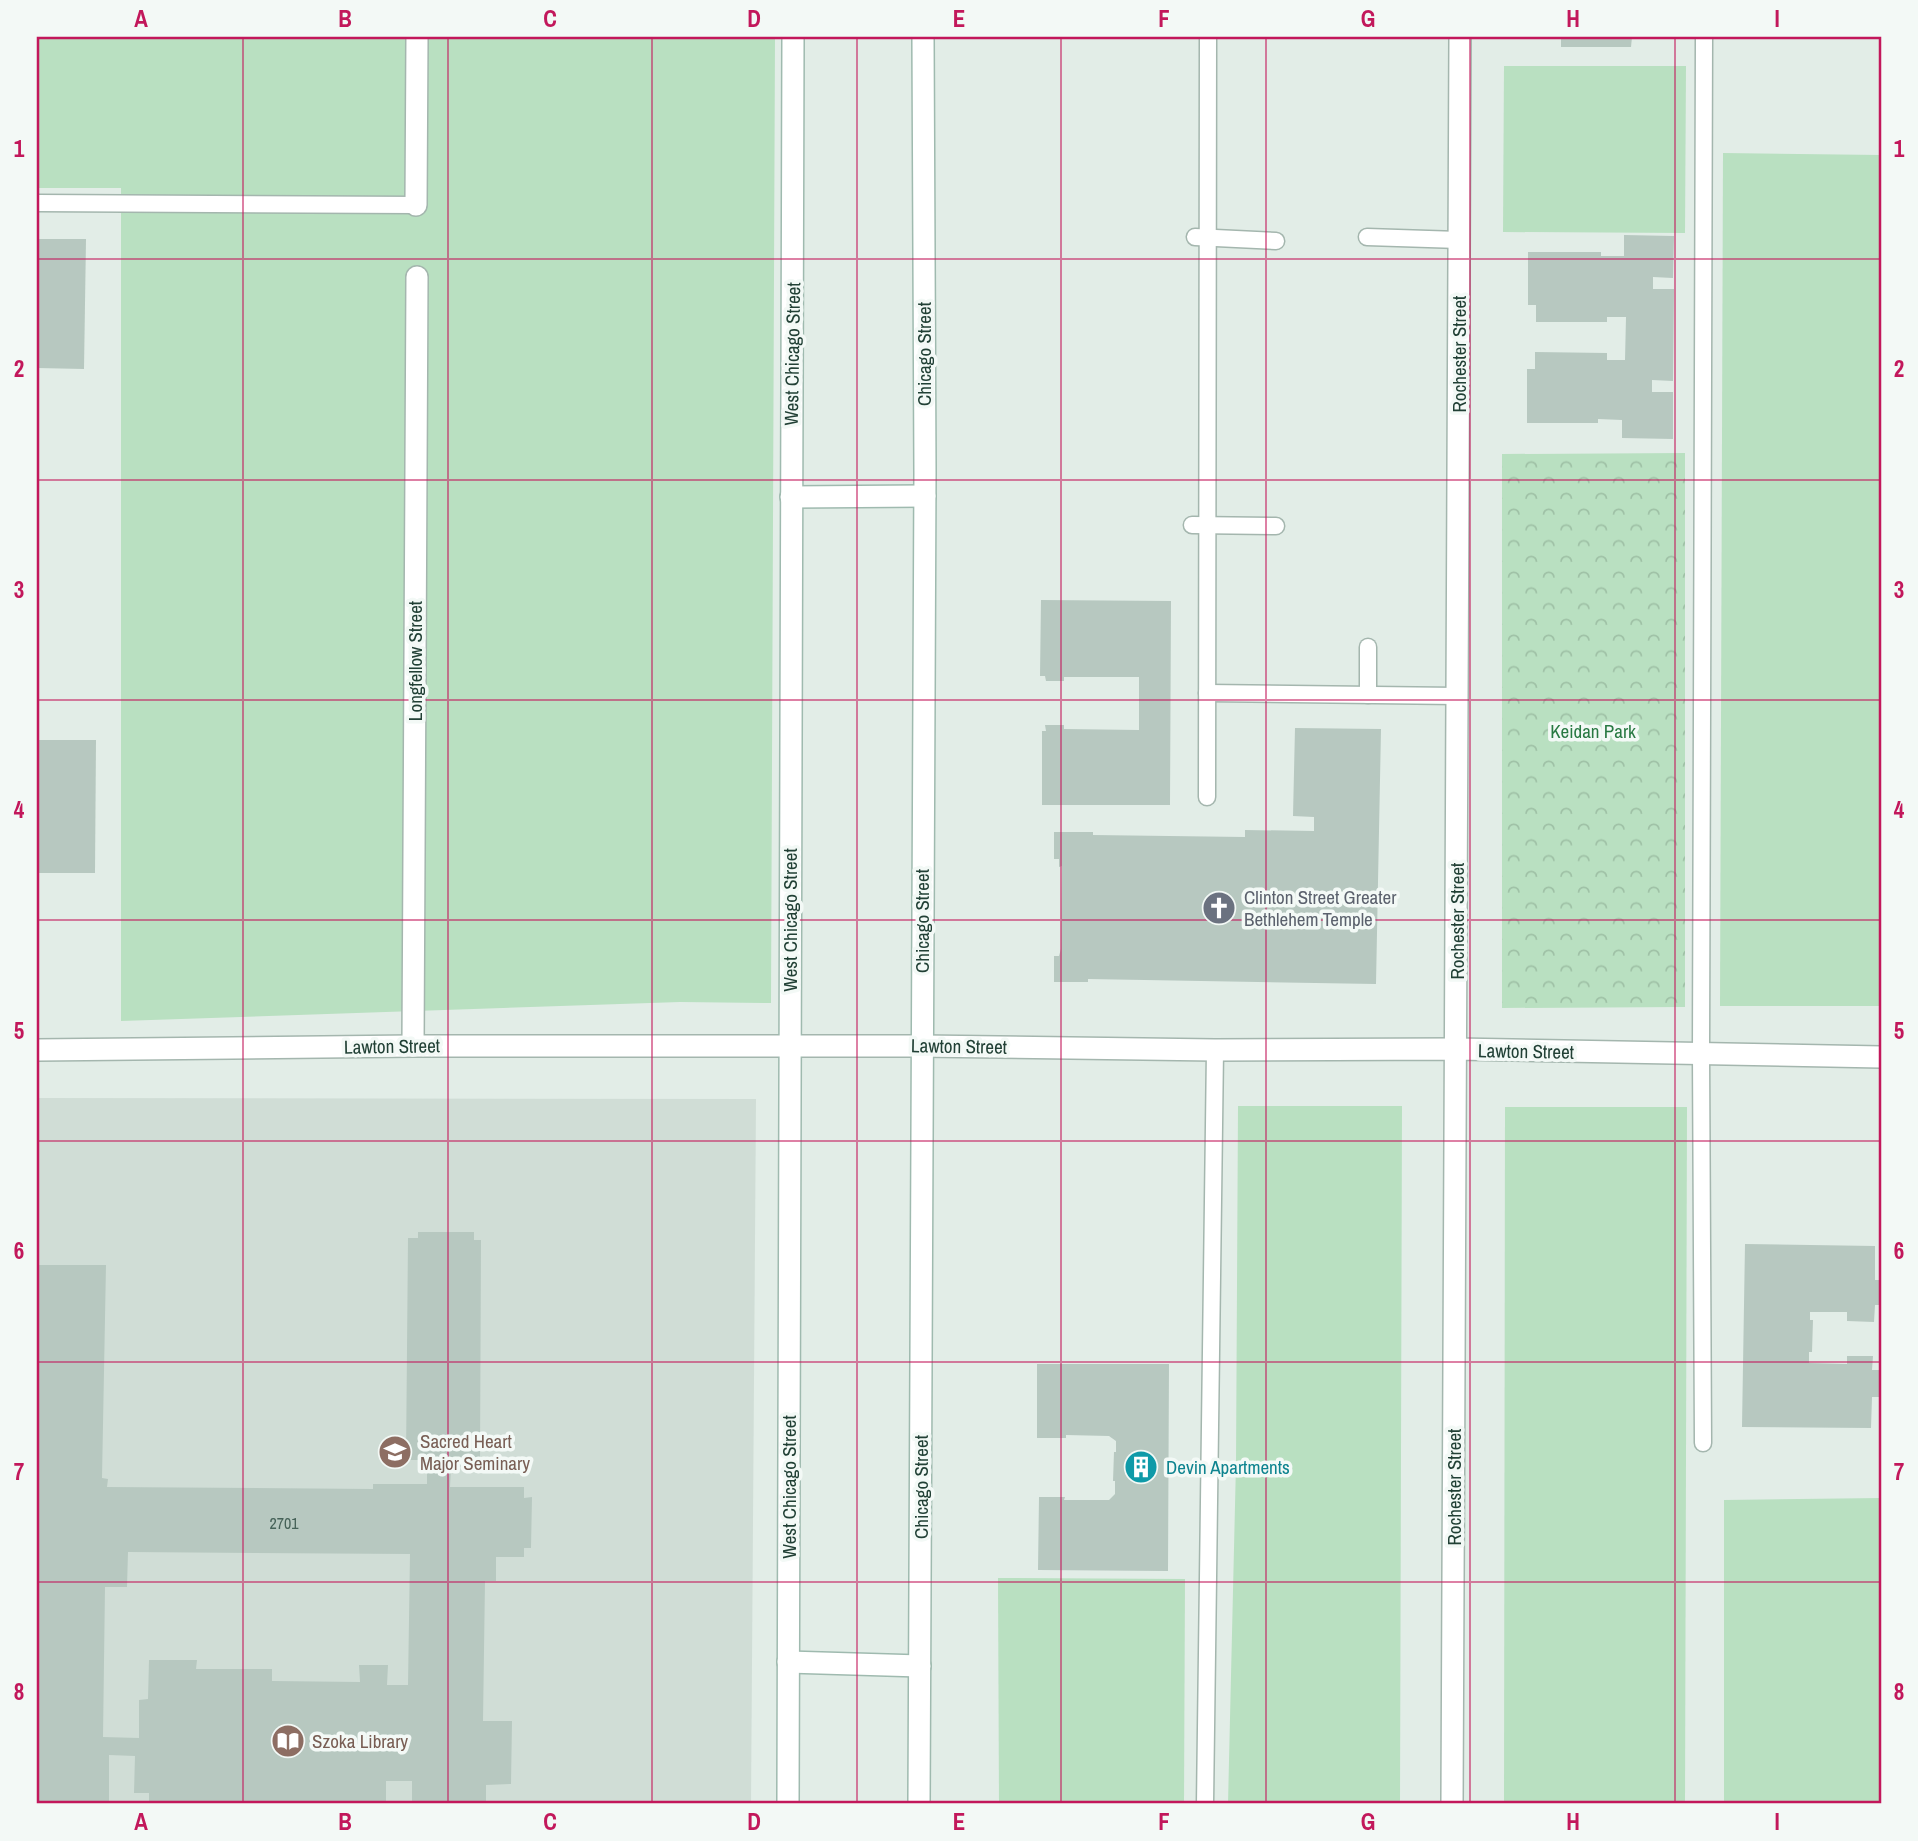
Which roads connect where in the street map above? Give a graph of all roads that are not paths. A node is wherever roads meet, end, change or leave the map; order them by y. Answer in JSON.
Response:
{"nodes":[{"id":1,"x":417,"y":37,"type":"edge"},
{"id":2,"x":793,"y":37,"type":"edge"},
{"id":3,"x":923,"y":37,"type":"edge"},
{"id":4,"x":1208,"y":37,"type":"edge"},
{"id":5,"x":1460,"y":37,"type":"edge"},
{"id":6,"x":1704,"y":37,"type":"edge"},
{"id":7,"x":37,"y":203,"type":"edge"},
{"id":8,"x":416,"y":205,"type":"joint"},
{"id":9,"x":1202,"y":237,"type":"junction"},
{"id":10,"x":1367,"y":237,"type":"dead end"},
{"id":11,"x":1460,"y":240,"type":"junction"},
{"id":12,"x":1276,"y":241,"type":"dead end"},
{"id":13,"x":417,"y":277,"type":"dead end"},
{"id":14,"x":925,"y":496,"type":"junction"},
{"id":15,"x":791,"y":497,"type":"junction"},
{"id":16,"x":1200,"y":525,"type":"junction"},
{"id":17,"x":1276,"y":526,"type":"dead end"},
{"id":18,"x":1368,"y":647,"type":"dead end"},
{"id":19,"x":1207,"y":693,"type":"junction"},
{"id":20,"x":1368,"y":695,"type":"junction"},
{"id":21,"x":1457,"y":696,"type":"junction"},
{"id":22,"x":1207,"y":797,"type":"dead end"},
{"id":23,"x":412,"y":1045,"type":"junction"},
{"id":24,"x":790,"y":1045,"type":"junction"},
{"id":25,"x":922,"y":1046,"type":"junction"},
{"id":26,"x":1456,"y":1049,"type":"junction"},
{"id":27,"x":1216,"y":1050,"type":"junction"},
{"id":28,"x":37,"y":1051,"type":"edge"},
{"id":29,"x":1701,"y":1054,"type":"junction"},
{"id":30,"x":1881,"y":1057,"type":"edge"},
{"id":31,"x":1703,"y":1443,"type":"dead end"},
{"id":32,"x":788,"y":1662,"type":"junction"},
{"id":33,"x":920,"y":1666,"type":"junction"},
{"id":34,"x":788,"y":1804,"type":"edge"},
{"id":35,"x":919,"y":1804,"type":"edge"},
{"id":36,"x":1205,"y":1804,"type":"edge"},
{"id":37,"x":1452,"y":1804,"type":"edge"}],
"edges":[{"from":1,"to":8,"type":"street"},
{"from":2,"to":15,"type":"street","name":"West Chicago Street"},
{"from":3,"to":14,"type":"street","name":"Chicago Street"},
{"from":4,"to":9,"type":"lane"},
{"from":5,"to":11,"type":"street","name":"Rochester Street"},
{"from":6,"to":29,"type":"lane"},
{"from":7,"to":8,"type":"lane"},
{"from":9,"to":12,"type":"lane"},
{"from":9,"to":16,"type":"lane"},
{"from":10,"to":11,"type":"lane"},
{"from":11,"to":21,"type":"street","name":"Rochester Street"},
{"from":13,"to":23,"type":"street","name":"Longfellow Street"},
{"from":14,"to":15,"type":"street"},
{"from":14,"to":25,"type":"street","name":"Chicago Street"},
{"from":15,"to":24,"type":"street","name":"West Chicago Street"},
{"from":16,"to":17,"type":"lane"},
{"from":16,"to":19,"type":"lane"},
{"from":18,"to":20,"type":"lane"},
{"from":19,"to":20,"type":"lane"},
{"from":19,"to":22,"type":"lane"},
{"from":20,"to":21,"type":"lane"},
{"from":21,"to":26,"type":"street","name":"Rochester Street"},
{"from":23,"to":24,"type":"street","name":"Lawton Street"},
{"from":23,"to":28,"type":"street","name":"Lawton Street"},
{"from":24,"to":25,"type":"street","name":"Lawton Street"},
{"from":24,"to":32,"type":"street","name":"West Chicago Street"},
{"from":25,"to":27,"type":"street","name":"Lawton Street"},
{"from":25,"to":33,"type":"street","name":"Chicago Street"},
{"from":26,"to":27,"type":"street","name":"Lawton Street"},
{"from":26,"to":29,"type":"street","name":"Lawton Street"},
{"from":26,"to":37,"type":"street","name":"Rochester Street"},
{"from":27,"to":36,"type":"lane"},
{"from":29,"to":30,"type":"street","name":"Lawton Street"},
{"from":29,"to":31,"type":"lane"},
{"from":32,"to":33,"type":"street"},
{"from":32,"to":34,"type":"street","name":"West Chicago Street"},
{"from":33,"to":35,"type":"street","name":"Chicago Street"}]}
